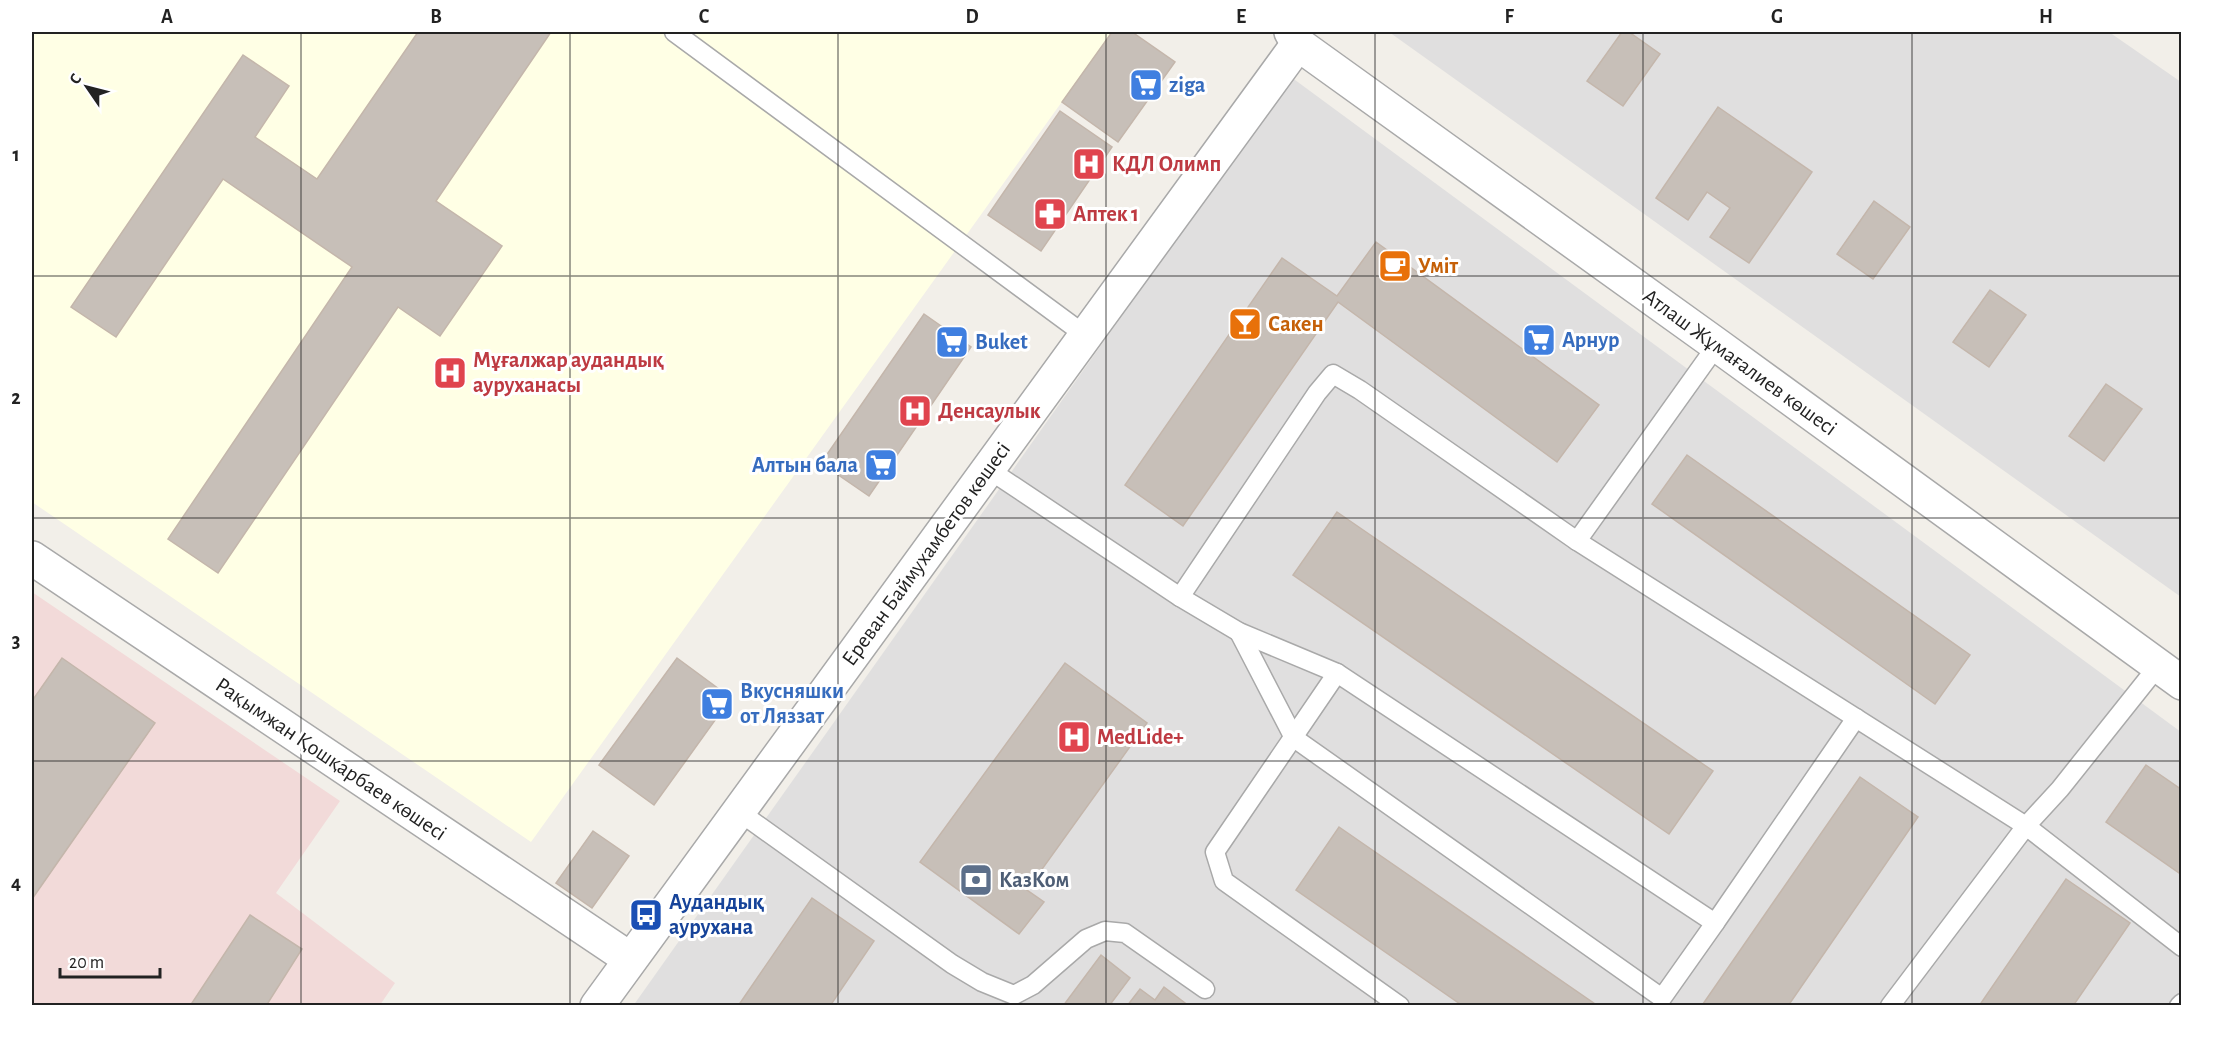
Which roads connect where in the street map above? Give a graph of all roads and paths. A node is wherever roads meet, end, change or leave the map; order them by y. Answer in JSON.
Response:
{"nodes":[{"id":1,"x":674,"y":32,"type":"edge"},
{"id":2,"x":1295,"y":38,"type":"edge"},
{"id":3,"x":1085,"y":335,"type":"junction"},
{"id":4,"x":1717,"y":345,"type":"junction"},
{"id":5,"x":988,"y":469,"type":"junction"},
{"id":6,"x":1577,"y":541,"type":"junction"},
{"id":7,"x":32,"y":558,"type":"edge"},
{"id":8,"x":1180,"y":597,"type":"junction"},
{"id":9,"x":1239,"y":632,"type":"junction"},
{"id":10,"x":1337,"y":674,"type":"junction"},
{"id":11,"x":2170,"y":674,"type":"edge"},
{"id":12,"x":1856,"y":718,"type":"junction"},
{"id":13,"x":1294,"y":738,"type":"junction"},
{"id":14,"x":738,"y":812,"type":"junction"},
{"id":15,"x":2026,"y":826,"type":"junction"},
{"id":16,"x":1715,"y":923,"type":"junction"},
{"id":17,"x":2181,"y":947,"type":"edge"},
{"id":18,"x":630,"y":959,"type":"junction"},
{"id":19,"x":1205,"y":989,"type":"dead end"},
{"id":20,"x":597,"y":1005,"type":"edge"},
{"id":21,"x":1400,"y":1005,"type":"edge"},
{"id":22,"x":1890,"y":1005,"type":"edge"}],
"edges":[{"from":1,"to":3,"type":"lane"},
{"from":2,"to":3,"type":"street","name":"Ереван Баймухамбетов көшесі"},
{"from":2,"to":4,"type":"street","name":"Атлаш Жұмағалиев көшесі"},
{"from":3,"to":5,"type":"street","name":"Ереван Баймухамбетов көшесі"},
{"from":4,"to":6,"type":"lane"},
{"from":4,"to":11,"type":"street","name":"Атлаш Жұмағалиев көшесі"},
{"from":5,"to":8,"type":"lane"},
{"from":5,"to":14,"type":"street","name":"Ереван Баймухамбетов көшесі"},
{"from":6,"to":8,"type":"lane"},
{"from":6,"to":12,"type":"lane"},
{"from":7,"to":18,"type":"street","name":"Рақымжан Қошқарбаев көшесі"},
{"from":8,"to":9,"type":"lane"},
{"from":9,"to":10,"type":"lane"},
{"from":9,"to":13,"type":"lane"},
{"from":10,"to":13,"type":"lane"},
{"from":10,"to":16,"type":"lane"},
{"from":11,"to":15,"type":"lane"},
{"from":12,"to":15,"type":"lane"},
{"from":12,"to":16,"type":"lane"},
{"from":13,"to":16,"type":"lane"},
{"from":13,"to":21,"type":"lane"},
{"from":14,"to":18,"type":"street","name":"Ереван Баймухамбетов көшесі"},
{"from":14,"to":19,"type":"lane"},
{"from":15,"to":17,"type":"lane"},
{"from":15,"to":22,"type":"lane"},
{"from":18,"to":20,"type":"street","name":"Ереван Баймухамбетов көшесі"}]}
